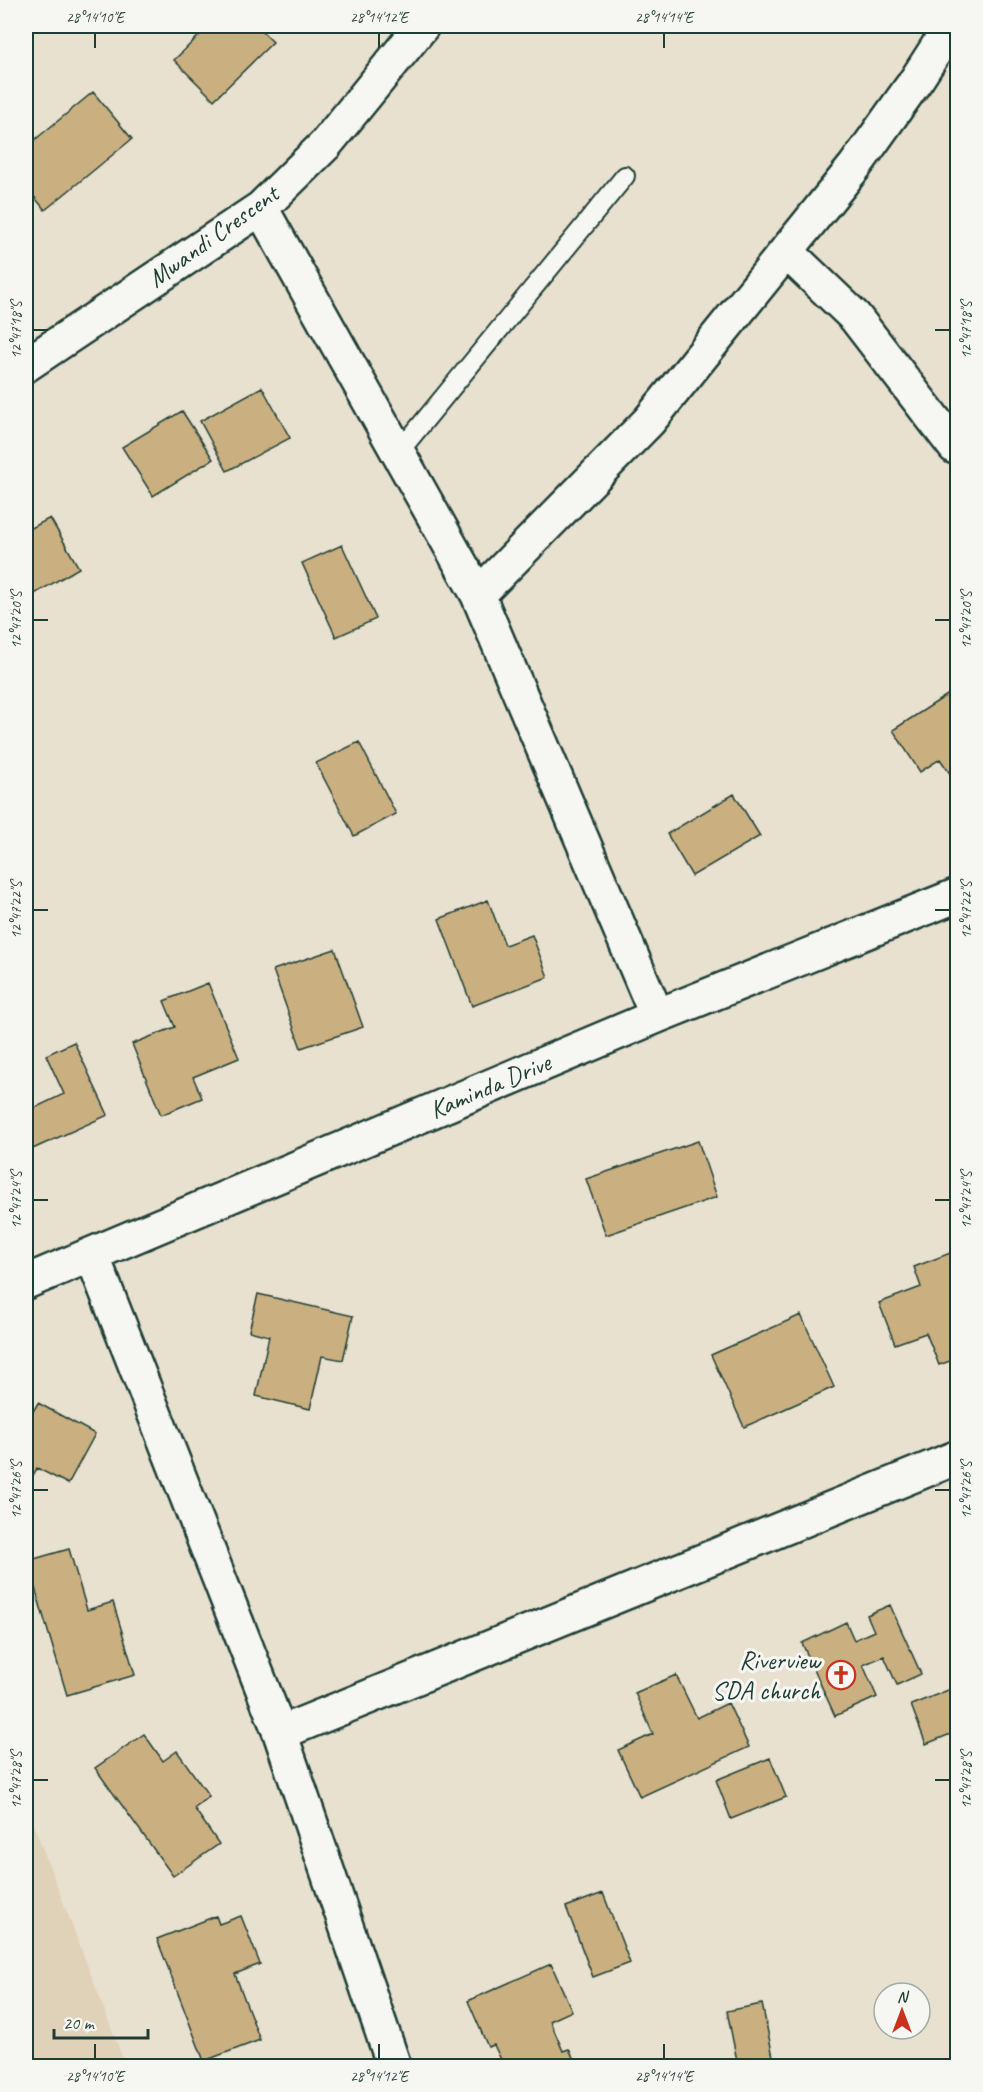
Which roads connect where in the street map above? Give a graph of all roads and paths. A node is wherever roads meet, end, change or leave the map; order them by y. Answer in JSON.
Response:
{"nodes":[{"id":1,"x":422,"y":26,"type":"edge"},
{"id":2,"x":951,"y":26,"type":"edge"},
{"id":3,"x":625,"y":176,"type":"dead end"},
{"id":4,"x":261,"y":208,"type":"junction"},
{"id":5,"x":787,"y":252,"type":"junction"},
{"id":6,"x":26,"y":365,"type":"edge"},
{"id":7,"x":956,"y":448,"type":"edge"},
{"id":8,"x":398,"y":453,"type":"junction"},
{"id":9,"x":478,"y":596,"type":"junction"},
{"id":10,"x":957,"y":896,"type":"edge"},
{"id":11,"x":657,"y":1016,"type":"junction"},
{"id":12,"x":92,"y":1255,"type":"junction"},
{"id":13,"x":26,"y":1282,"type":"edge"},
{"id":14,"x":957,"y":1457,"type":"edge"},
{"id":15,"x":280,"y":1733,"type":"junction"},
{"id":16,"x":394,"y":2067,"type":"edge"}],
"edges":[{"from":1,"to":4,"type":"street","name":"Mwandi Crescent"},
{"from":2,"to":5,"type":"street"},
{"from":3,"to":8,"type":"lane"},
{"from":4,"to":6,"type":"street","name":"Mwandi Crescent"},
{"from":4,"to":8,"type":"street"},
{"from":5,"to":7,"type":"street"},
{"from":5,"to":9,"type":"street"},
{"from":8,"to":9,"type":"street"},
{"from":9,"to":11,"type":"street"},
{"from":10,"to":11,"type":"street","name":"Kaminda Drive"},
{"from":11,"to":12,"type":"street","name":"Kaminda Drive"},
{"from":12,"to":13,"type":"street","name":"Kaminda Drive"},
{"from":12,"to":15,"type":"street"},
{"from":14,"to":15,"type":"street"},
{"from":15,"to":16,"type":"street"}]}
